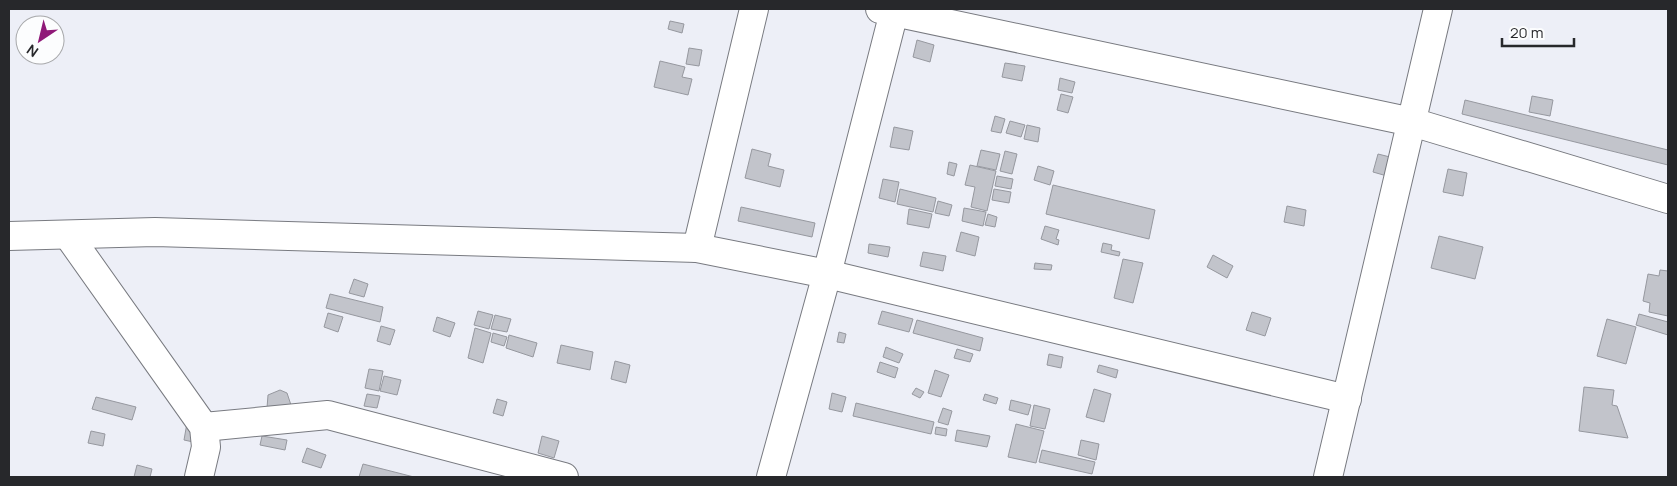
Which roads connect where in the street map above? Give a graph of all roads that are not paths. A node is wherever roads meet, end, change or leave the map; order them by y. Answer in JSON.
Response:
{"nodes":[{"id":1,"x":754,"y":9,"type":"edge"},
{"id":2,"x":1438,"y":9,"type":"edge"},
{"id":3,"x":887,"y":10,"type":"edge"},
{"id":4,"x":1412,"y":122,"type":"junction"},
{"id":5,"x":1668,"y":199,"type":"edge"},
{"id":6,"x":68,"y":235,"type":"junction"},
{"id":7,"x":9,"y":236,"type":"edge"},
{"id":8,"x":698,"y":248,"type":"junction"},
{"id":9,"x":827,"y":274,"type":"junction"},
{"id":10,"x":1347,"y":399,"type":"junction"},
{"id":11,"x":204,"y":426,"type":"junction"},
{"id":12,"x":491,"y":468,"type":"edge"},
{"id":13,"x":199,"y":477,"type":"edge"},
{"id":14,"x":564,"y":477,"type":"edge"},
{"id":15,"x":771,"y":477,"type":"edge"},
{"id":16,"x":1328,"y":477,"type":"edge"}],
"edges":[{"from":1,"to":8,"type":"street"},
{"from":2,"to":4,"type":"street"},
{"from":3,"to":4,"type":"street"},
{"from":3,"to":9,"type":"street"},
{"from":4,"to":5,"type":"street"},
{"from":4,"to":10,"type":"street"},
{"from":6,"to":7,"type":"street"},
{"from":6,"to":8,"type":"street"},
{"from":6,"to":11,"type":"street"},
{"from":8,"to":9,"type":"street"},
{"from":9,"to":10,"type":"street"},
{"from":9,"to":15,"type":"street"},
{"from":10,"to":16,"type":"street"},
{"from":11,"to":12,"type":"street"},
{"from":11,"to":13,"type":"street"},
{"from":12,"to":14,"type":"street"}]}
